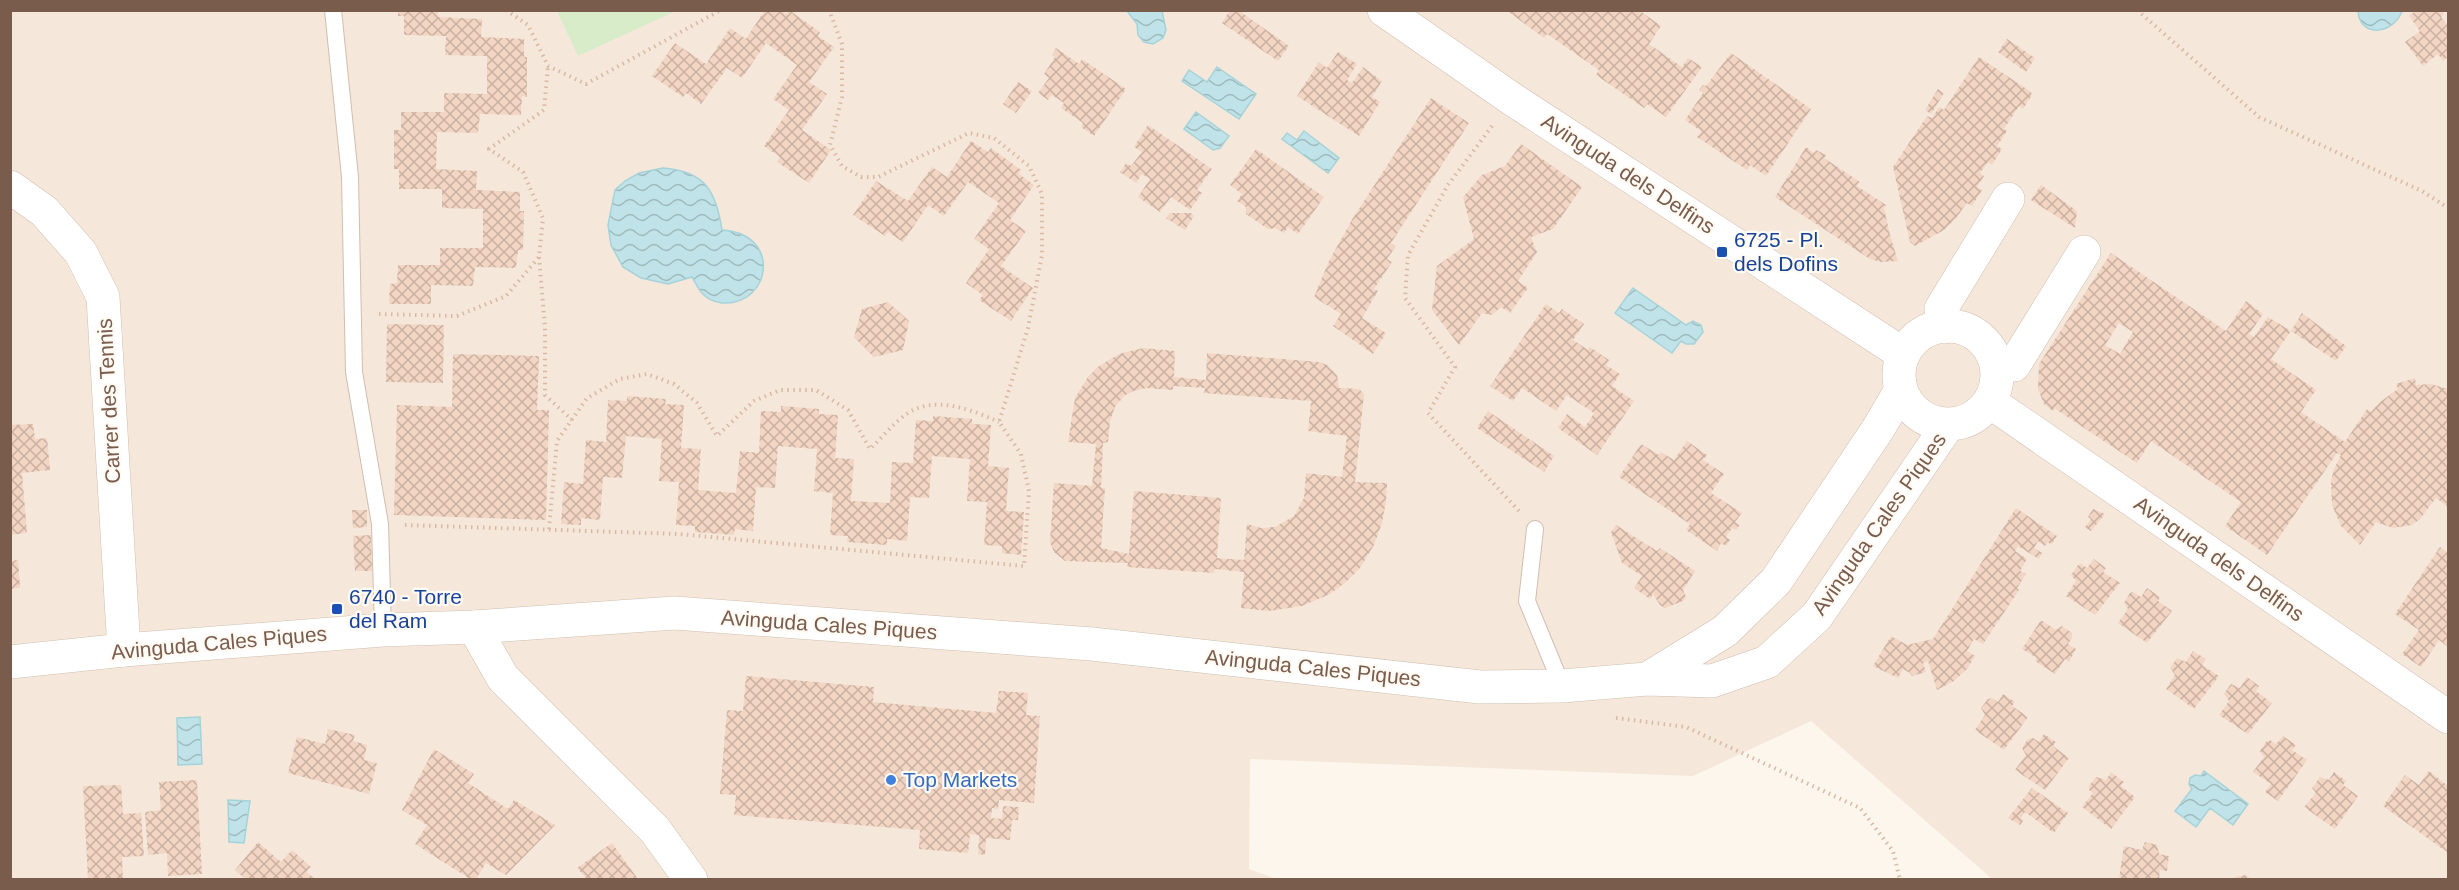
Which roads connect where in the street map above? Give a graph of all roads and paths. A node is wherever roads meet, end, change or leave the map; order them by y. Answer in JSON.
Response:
{"nodes":[{"id":1,"x":333,"y":10,"type":"edge"},
{"id":2,"x":506,"y":10,"type":"edge"},
{"id":3,"x":721,"y":10,"type":"edge"},
{"id":4,"x":829,"y":10,"type":"edge"},
{"id":5,"x":1384,"y":10,"type":"edge"},
{"id":6,"x":2137,"y":10,"type":"edge"},
{"id":7,"x":548,"y":66,"type":"junction"},
{"id":8,"x":1512,"y":99,"type":"junction"},
{"id":9,"x":10,"y":187,"type":"edge"},
{"id":10,"x":2008,"y":199,"type":"dead end"},
{"id":11,"x":2448,"y":208,"type":"edge"},
{"id":12,"x":2084,"y":252,"type":"dead end"},
{"id":13,"x":539,"y":256,"type":"junction"},
{"id":14,"x":353,"y":314,"type":"junction"},
{"id":15,"x":1945,"y":327,"type":"junction"},
{"id":16,"x":1903,"y":354,"type":"junction"},
{"id":17,"x":1996,"y":365,"type":"junction"},
{"id":18,"x":1901,"y":390,"type":"junction"},
{"id":19,"x":1990,"y":402,"type":"junction"},
{"id":20,"x":572,"y":420,"type":"junction"},
{"id":21,"x":999,"y":422,"type":"junction"},
{"id":22,"x":1948,"y":425,"type":"junction"},
{"id":23,"x":380,"y":524,"type":"junction"},
{"id":24,"x":549,"y":529,"type":"junction"},
{"id":25,"x":1535,"y":529,"type":"joint"},
{"id":26,"x":474,"y":627,"type":"junction"},
{"id":27,"x":383,"y":630,"type":"junction"},
{"id":28,"x":124,"y":650,"type":"junction"},
{"id":29,"x":10,"y":662,"type":"edge"},
{"id":30,"x":1647,"y":679,"type":"junction"},
{"id":31,"x":1562,"y":686,"type":"junction"},
{"id":32,"x":2448,"y":717,"type":"edge"},
{"id":33,"x":1615,"y":718,"type":"dead end"},
{"id":34,"x":691,"y":879,"type":"edge"},
{"id":35,"x":1900,"y":879,"type":"edge"}],
"edges":[{"from":1,"to":14,"type":"lane"},
{"from":2,"to":7,"type":"path"},
{"from":3,"to":7,"type":"path"},
{"from":4,"to":21,"type":"path"},
{"from":5,"to":8,"type":"street","name":"Avinguda dels Delfins"},
{"from":6,"to":11,"type":"path"},
{"from":7,"to":13,"type":"path"},
{"from":8,"to":16,"type":"street","name":"Avinguda dels Delfins"},
{"from":8,"to":25,"type":"path"},
{"from":9,"to":28,"type":"street","name":"Carrer des Tennis"},
{"from":10,"to":15,"type":"street"},
{"from":12,"to":17,"type":"street"},
{"from":13,"to":14,"type":"path"},
{"from":13,"to":20,"type":"path"},
{"from":14,"to":23,"type":"lane"},
{"from":15,"to":16,"type":"street"},
{"from":15,"to":17,"type":"street"},
{"from":16,"to":18,"type":"street"},
{"from":17,"to":19,"type":"street"},
{"from":18,"to":22,"type":"street"},
{"from":18,"to":30,"type":"street","name":"Avinguda Cales Piques"},
{"from":19,"to":22,"type":"street"},
{"from":19,"to":32,"type":"street","name":"Avinguda dels Delfins"},
{"from":20,"to":21,"type":"path"},
{"from":20,"to":24,"type":"path"},
{"from":21,"to":24,"type":"path"},
{"from":22,"to":30,"type":"street","name":"Avinguda Cales Piques"},
{"from":23,"to":24,"type":"path"},
{"from":23,"to":27,"type":"lane"},
{"from":25,"to":31,"type":"lane"},
{"from":26,"to":27,"type":"street","name":"Avinguda Cales Piques"},
{"from":26,"to":31,"type":"street","name":"Avinguda Cales Piques"},
{"from":26,"to":34,"type":"street"},
{"from":27,"to":28,"type":"street","name":"Avinguda Cales Piques"},
{"from":28,"to":29,"type":"street","name":"Avinguda Cales Piques"},
{"from":30,"to":31,"type":"street","name":"Avinguda Cales Piques"},
{"from":33,"to":35,"type":"path"}]}
